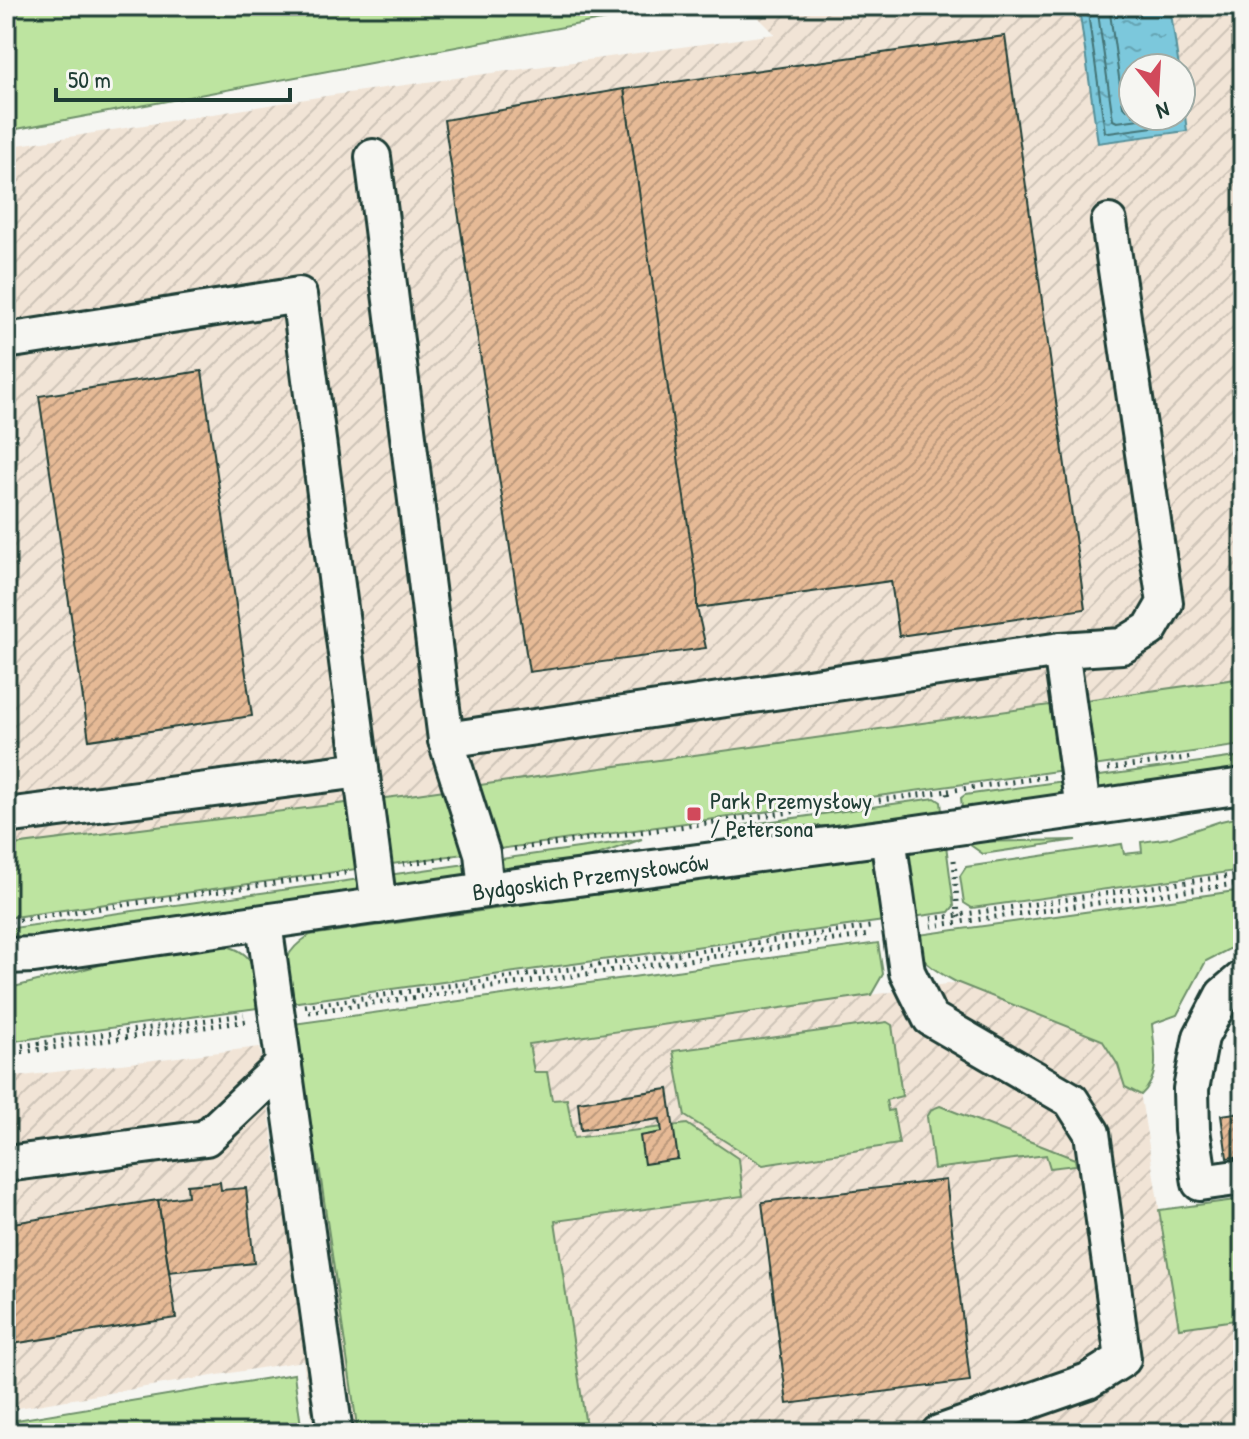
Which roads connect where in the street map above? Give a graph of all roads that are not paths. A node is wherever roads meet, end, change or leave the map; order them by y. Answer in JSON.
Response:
{"nodes":[{"id":1,"x":373,"y":157,"type":"dead end"},
{"id":2,"x":1109,"y":222,"type":"dead end"},
{"id":3,"x":6,"y":341,"type":"edge"},
{"id":4,"x":1061,"y":650,"type":"junction"},
{"id":5,"x":446,"y":740,"type":"junction"},
{"id":6,"x":361,"y":770,"type":"junction"},
{"id":7,"x":1243,"y":786,"type":"edge"},
{"id":8,"x":1083,"y":809,"type":"junction"},
{"id":9,"x":6,"y":816,"type":"edge"},
{"id":10,"x":888,"y":837,"type":"junction"},
{"id":11,"x":486,"y":890,"type":"junction"},
{"id":12,"x":379,"y":906,"type":"junction"},
{"id":13,"x":264,"y":923,"type":"junction"},
{"id":14,"x":15,"y":961,"type":"edge"},
{"id":15,"x":1243,"y":978,"type":"edge"},
{"id":16,"x":284,"y":1064,"type":"junction"},
{"id":17,"x":6,"y":1164,"type":"edge"},
{"id":18,"x":1243,"y":1177,"type":"edge"},
{"id":19,"x":335,"y":1433,"type":"edge"},
{"id":20,"x":939,"y":1433,"type":"edge"}],
"edges":[{"from":1,"to":5,"type":"street"},
{"from":2,"to":4,"type":"street"},
{"from":3,"to":6,"type":"street"},
{"from":4,"to":5,"type":"street"},
{"from":4,"to":8,"type":"street"},
{"from":5,"to":11,"type":"street"},
{"from":6,"to":9,"type":"street"},
{"from":6,"to":12,"type":"street"},
{"from":7,"to":8,"type":"street","name":"Bydgoskich Przemysłowców"},
{"from":8,"to":10,"type":"street","name":"Bydgoskich Przemysłowców"},
{"from":10,"to":11,"type":"street","name":"Bydgoskich Przemysłowców"},
{"from":10,"to":20,"type":"street"},
{"from":11,"to":12,"type":"street","name":"Bydgoskich Przemysłowców"},
{"from":12,"to":13,"type":"street","name":"Bydgoskich Przemysłowców"},
{"from":13,"to":14,"type":"street","name":"Bydgoskich Przemysłowców"},
{"from":13,"to":16,"type":"street"},
{"from":15,"to":18,"type":"street"},
{"from":16,"to":17,"type":"street"},
{"from":16,"to":19,"type":"street"}]}
